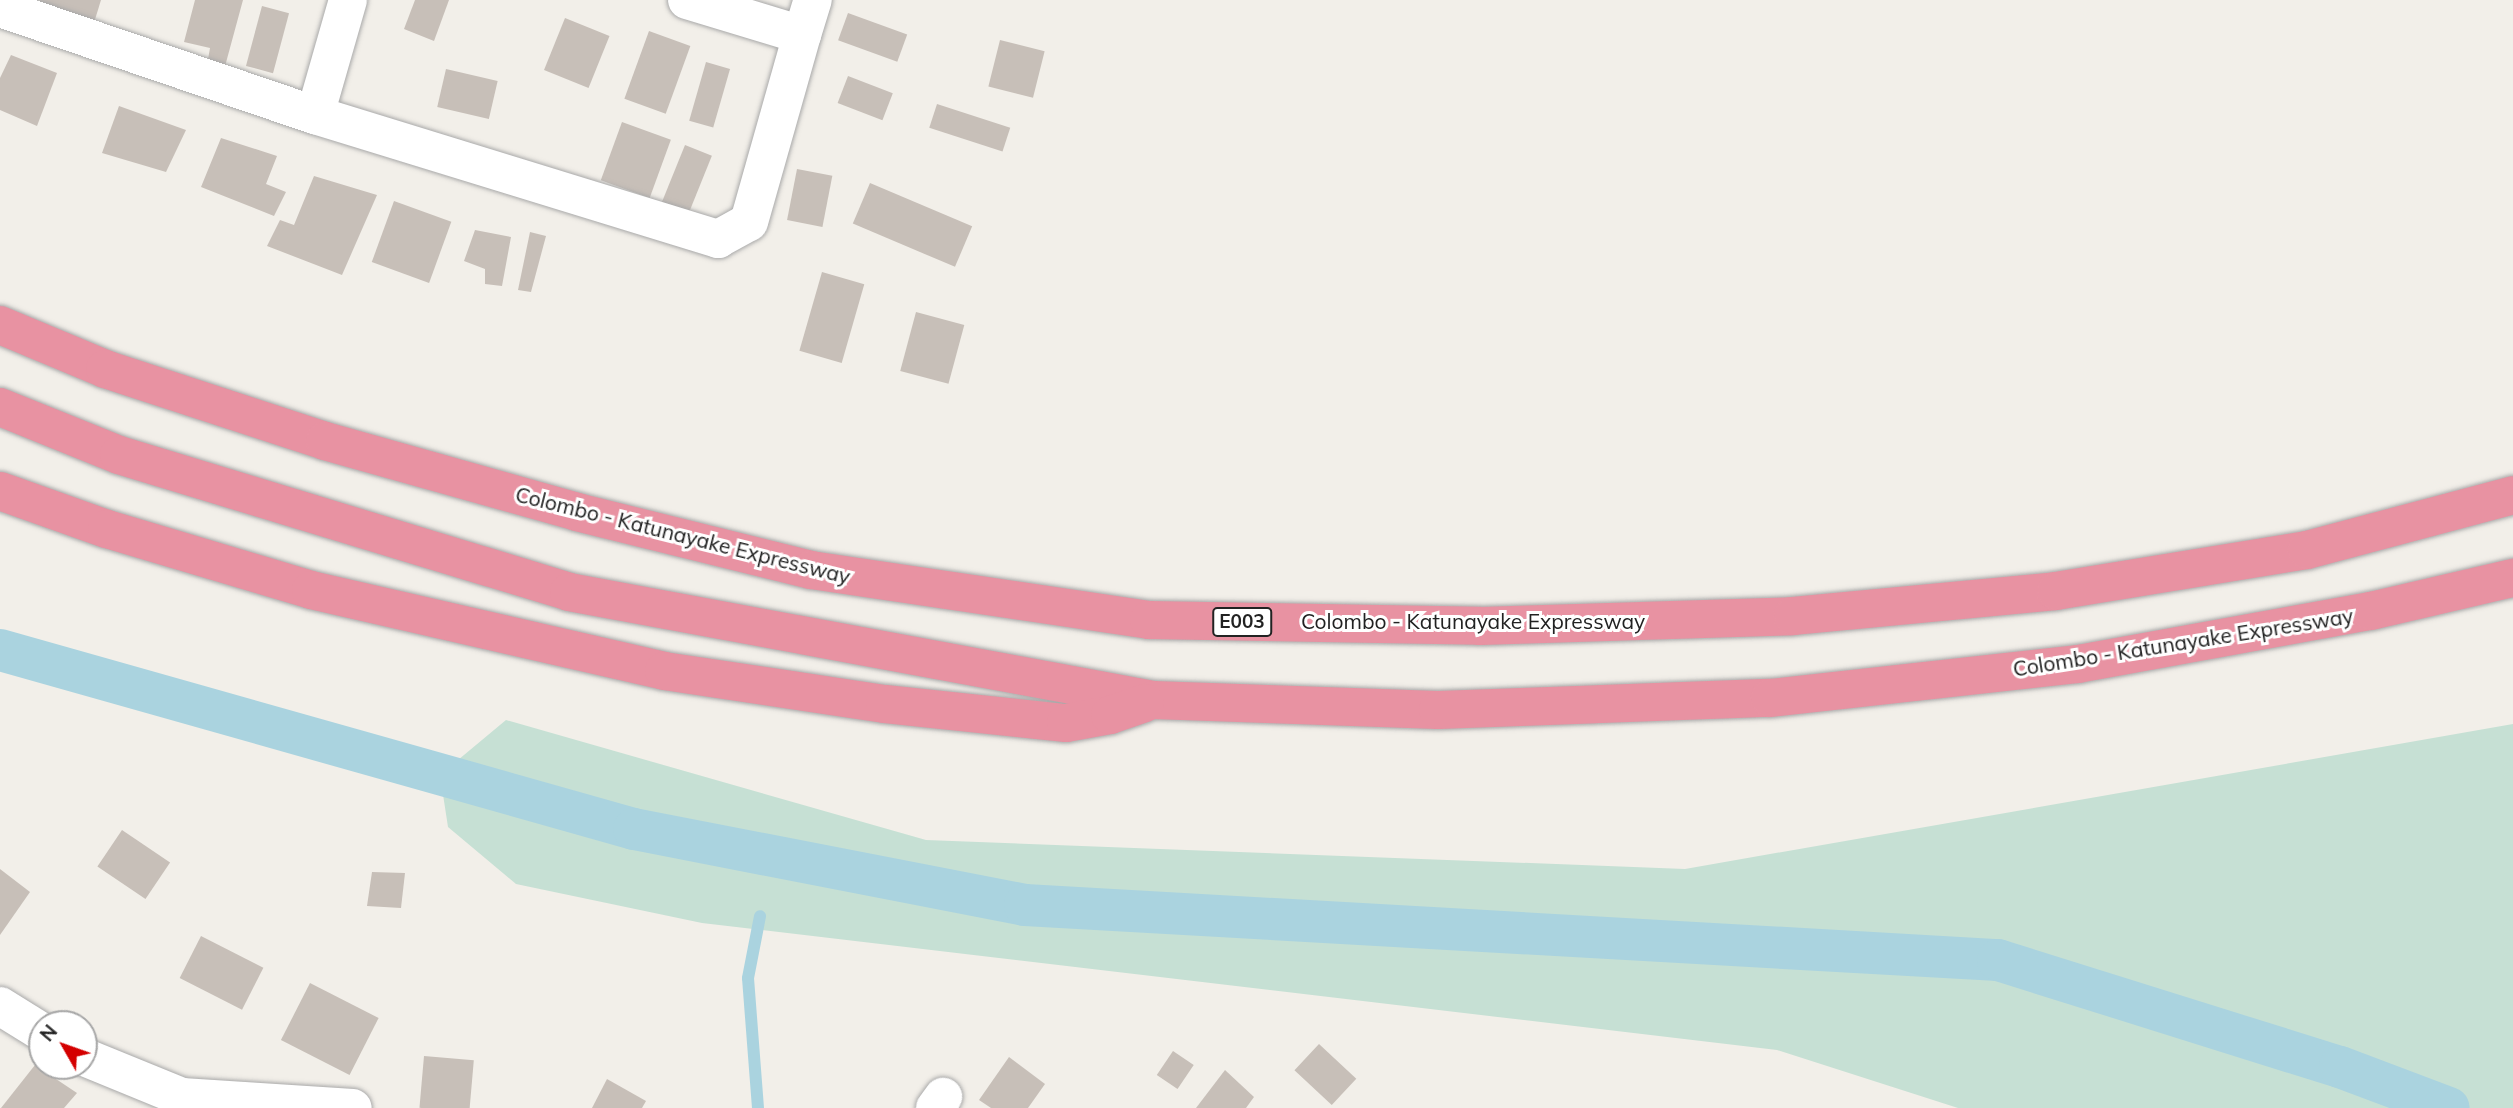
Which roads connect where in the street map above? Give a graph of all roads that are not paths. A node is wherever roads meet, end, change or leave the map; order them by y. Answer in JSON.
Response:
{"nodes":[{"id":1,"x":348,"y":0,"type":"edge"},
{"id":2,"x":687,"y":0,"type":"edge"},
{"id":3,"x":0,"y":8,"type":"edge"},
{"id":4,"x":807,"y":17,"type":"edge"},
{"id":5,"x":315,"y":115,"type":"junction"},
{"id":6,"x":0,"y":325,"type":"edge"},
{"id":7,"x":0,"y":407,"type":"edge"},
{"id":8,"x":0,"y":491,"type":"edge"},
{"id":9,"x":2513,"y":495,"type":"edge"},
{"id":10,"x":2513,"y":578,"type":"edge"},
{"id":11,"x":1153,"y":701,"type":"junction"},
{"id":12,"x":0,"y":1006,"type":"edge"},
{"id":13,"x":28,"y":1023,"type":"edge"},
{"id":14,"x":98,"y":1063,"type":"edge"},
{"id":15,"x":353,"y":1108,"type":"edge"}],
"edges":[{"from":1,"to":5,"type":"street"},
{"from":2,"to":4,"type":"street"},
{"from":3,"to":5,"type":"street"},
{"from":4,"to":5,"type":"street"},
{"from":6,"to":9,"type":"highway","name":"Colombo - Katunayake Expressway","number":"E003"},
{"from":7,"to":11,"type":"highway","name":"Colombo - Katunayake Expressway"},
{"from":8,"to":11,"type":"highway"},
{"from":10,"to":11,"type":"highway","name":"Colombo - Katunayake Expressway"},
{"from":12,"to":13,"type":"street"},
{"from":14,"to":15,"type":"street"}]}
